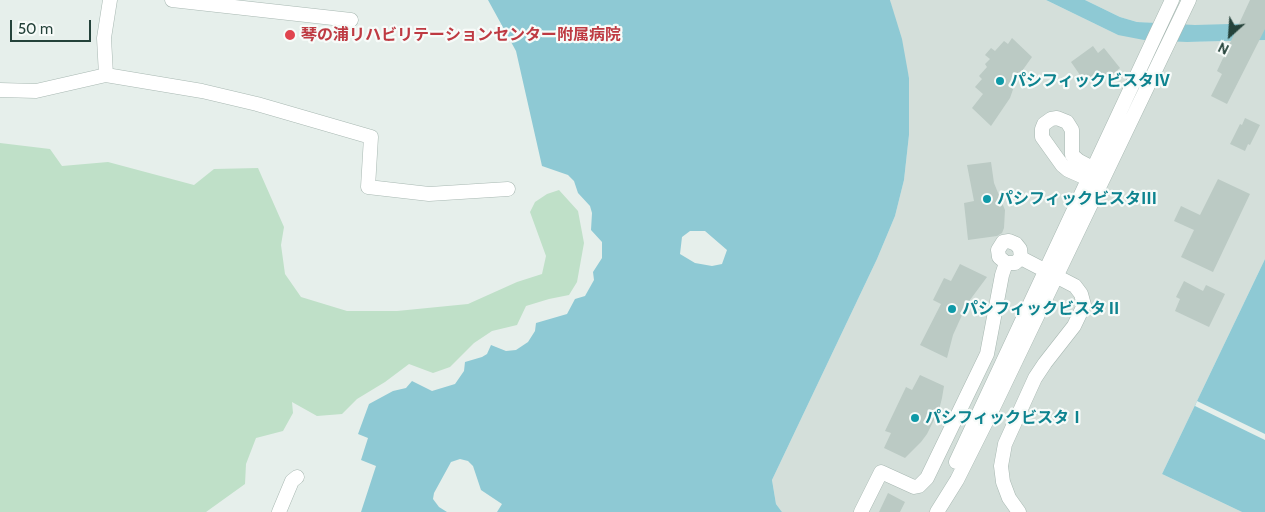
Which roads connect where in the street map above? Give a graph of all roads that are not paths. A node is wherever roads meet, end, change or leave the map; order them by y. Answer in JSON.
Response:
{"nodes":[{"id":1,"x":110,"y":0,"type":"edge"},
{"id":2,"x":172,"y":0,"type":"edge"},
{"id":3,"x":1172,"y":0,"type":"edge"},
{"id":4,"x":1189,"y":0,"type":"edge"},
{"id":5,"x":351,"y":20,"type":"dead end"},
{"id":6,"x":106,"y":76,"type":"junction"},
{"id":7,"x":0,"y":90,"type":"edge"},
{"id":8,"x":1096,"y":177,"type":"junction"},
{"id":9,"x":508,"y":189,"type":"dead end"},
{"id":10,"x":1021,"y":258,"type":"junction"},
{"id":11,"x":1006,"y":263,"type":"junction"},
{"id":12,"x":1050,"y":274,"type":"junction"},
{"id":13,"x":297,"y":477,"type":"dead end"},
{"id":14,"x":279,"y":512,"type":"edge"},
{"id":15,"x":861,"y":512,"type":"edge"},
{"id":16,"x":932,"y":512,"type":"edge"},
{"id":17,"x":937,"y":512,"type":"edge"},
{"id":18,"x":1018,"y":512,"type":"edge"}],
"edges":[{"from":1,"to":6,"type":"street"},
{"from":2,"to":5,"type":"street"},
{"from":3,"to":8,"type":"street"},
{"from":4,"to":8,"type":"street"},
{"from":6,"to":7,"type":"street"},
{"from":6,"to":9,"type":"street"},
{"from":8,"to":12,"type":"street"},
{"from":10,"to":11,"type":"street"},
{"from":10,"to":11,"type":"street"},
{"from":10,"to":12,"type":"street"},
{"from":11,"to":15,"type":"street"},
{"from":12,"to":16,"type":"street"},
{"from":12,"to":17,"type":"street"},
{"from":12,"to":18,"type":"street"},
{"from":13,"to":14,"type":"street"}]}
